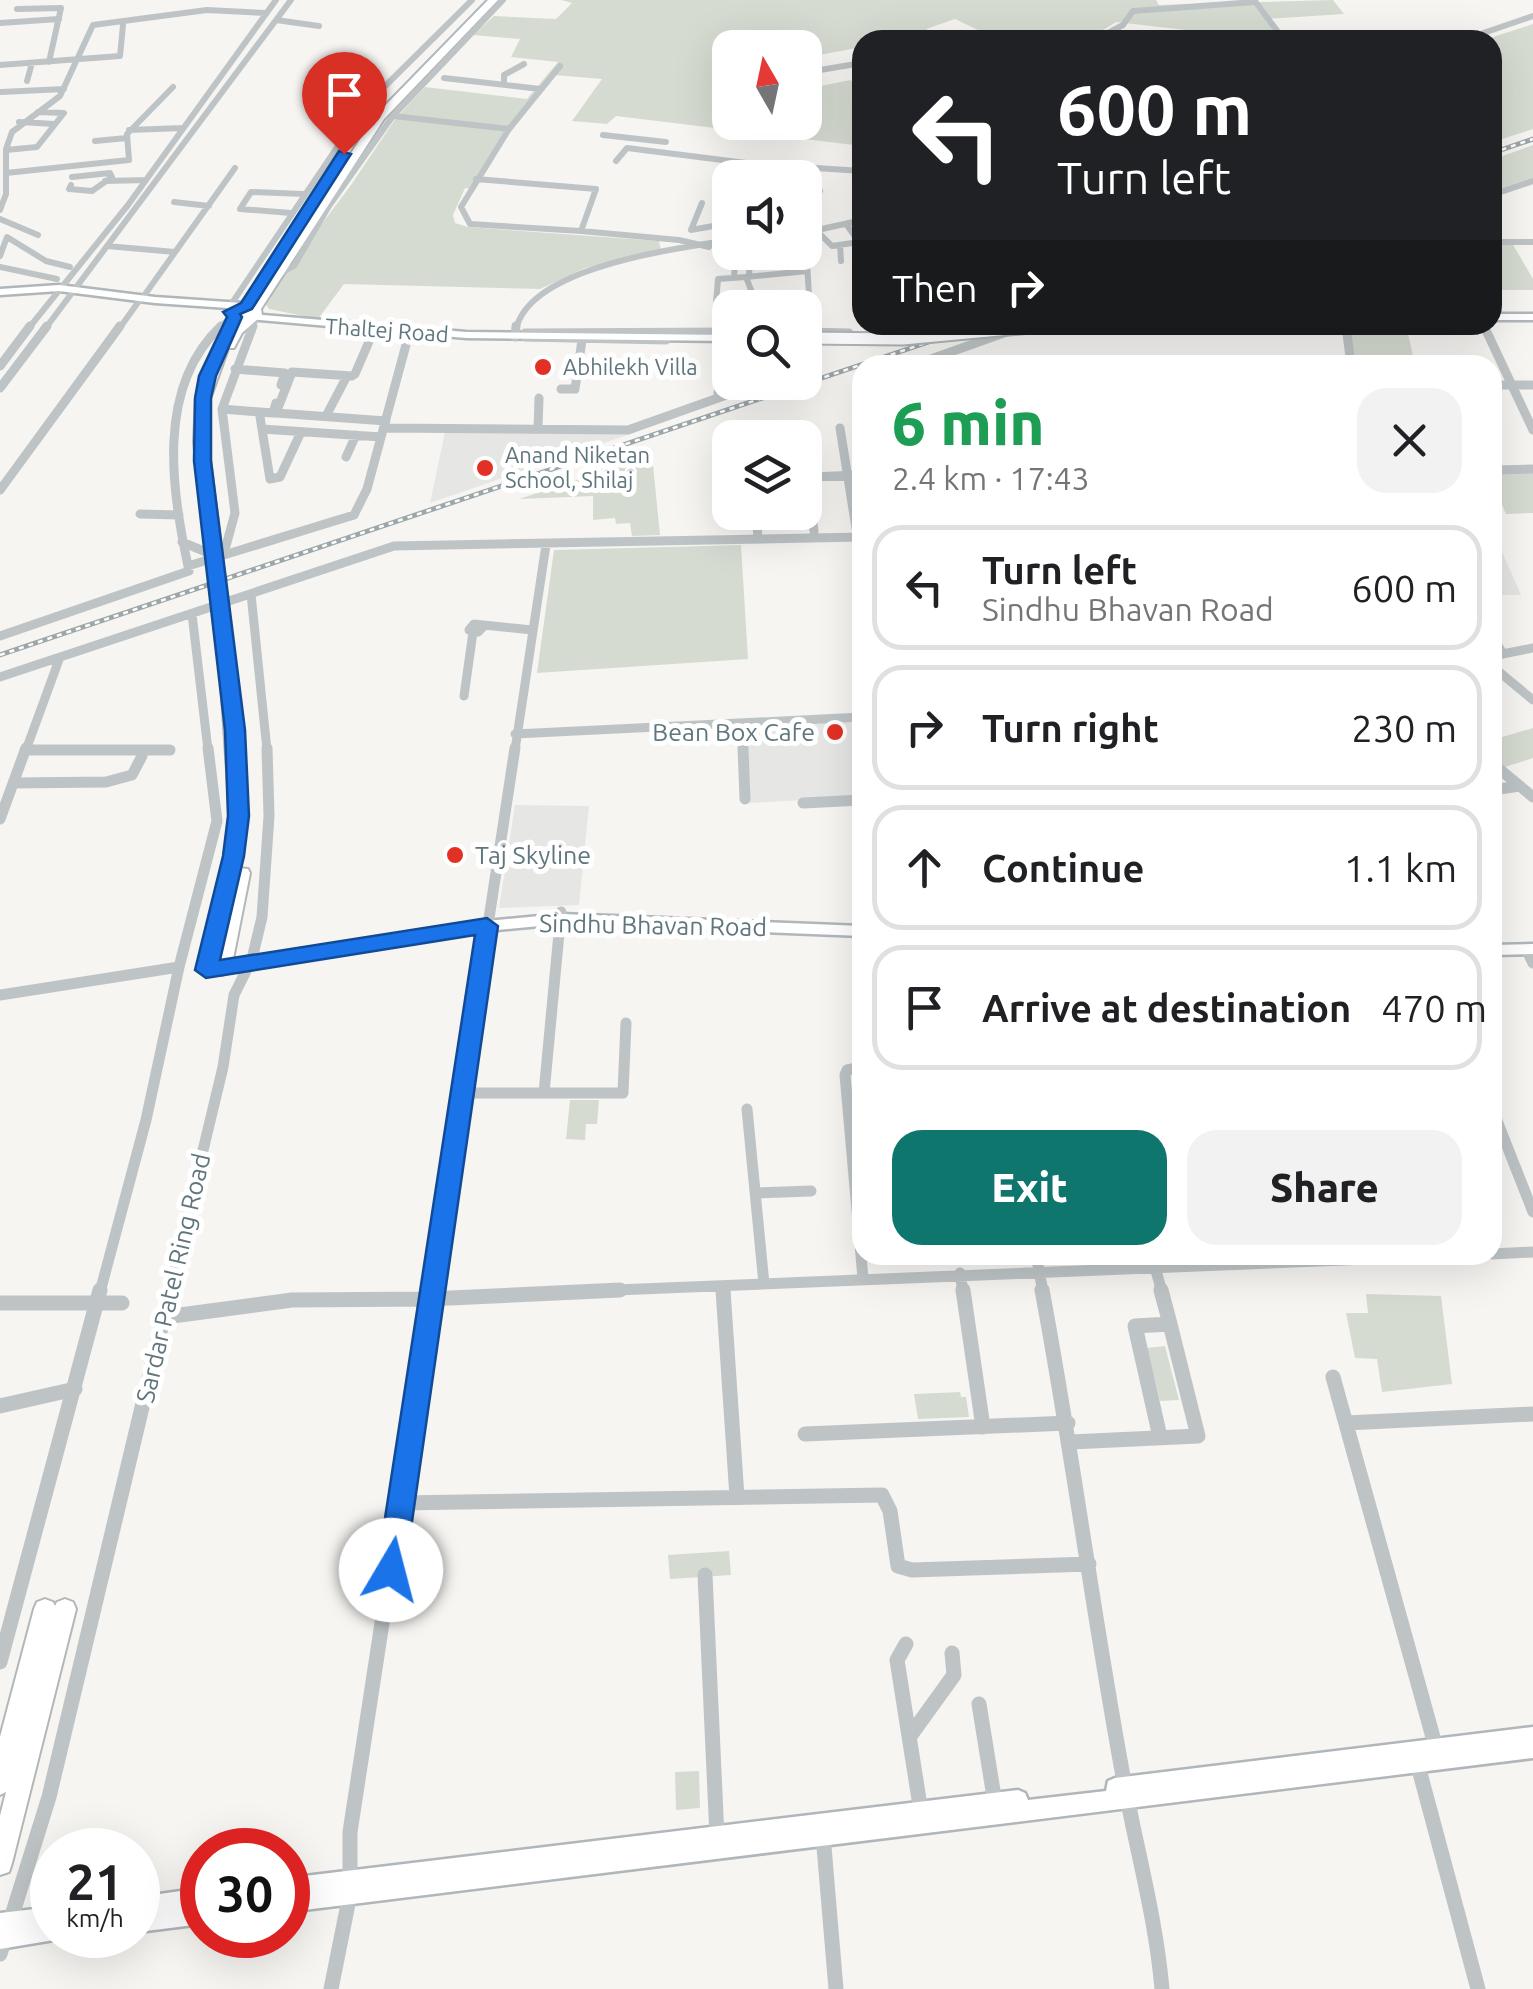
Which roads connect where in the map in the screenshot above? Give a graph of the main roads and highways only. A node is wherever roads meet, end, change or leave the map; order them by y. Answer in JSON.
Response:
{"nodes":[{"id":1,"x":484,"y":0,"type":"edge"},
{"id":2,"x":493,"y":0,"type":"edge"},
{"id":3,"x":0,"y":294,"type":"edge"},
{"id":4,"x":245,"y":311,"type":"junction"},
{"id":5,"x":1502,"y":314,"type":"edge"},
{"id":6,"x":1533,"y":314,"type":"edge"},
{"id":7,"x":410,"y":331,"type":"junction"},
{"id":8,"x":905,"y":335,"type":"edge"},
{"id":9,"x":947,"y":335,"type":"edge"},
{"id":10,"x":822,"y":336,"type":"edge"},
{"id":11,"x":822,"y":336,"type":"edge"},
{"id":12,"x":712,"y":342,"type":"edge"},
{"id":13,"x":852,"y":927,"type":"edge"},
{"id":14,"x":1502,"y":954,"type":"edge"},
{"id":15,"x":1532,"y":956,"type":"edge"},
{"id":16,"x":215,"y":966,"type":"joint"},
{"id":17,"x":1533,"y":1737,"type":"edge"},
{"id":18,"x":1533,"y":1748,"type":"edge"},
{"id":19,"x":0,"y":1783,"type":"edge"},
{"id":20,"x":1126,"y":1792,"type":"junction"},
{"id":21,"x":0,"y":1863,"type":"edge"},
{"id":22,"x":350,"y":1888,"type":"junction"},
{"id":23,"x":310,"y":1889,"type":"edge"},
{"id":24,"x":310,"y":1897,"type":"edge"},
{"id":25,"x":30,"y":1926,"type":"edge"},
{"id":26,"x":30,"y":1934,"type":"edge"},
{"id":27,"x":2,"y":1936,"type":"edge"}],
"edges":[{"from":1,"to":4,"type":"highway"},
{"from":2,"to":4,"type":"highway"},
{"from":3,"to":4,"type":"main road"},
{"from":4,"to":7,"type":"main road"},
{"from":4,"to":7,"type":"main road","name":"Thaltej Road"},
{"from":4,"to":16,"type":"highway","bridge":true},
{"from":5,"to":6,"type":"main road"},
{"from":7,"to":12,"type":"main road","name":"Thaltej Road"},
{"from":8,"to":10,"type":"main road","bridge":true},
{"from":9,"to":11,"type":"main road","bridge":true},
{"from":13,"to":16,"type":"main road","name":"Sindhu Bhavan Road"},
{"from":14,"to":15,"type":"main road"},
{"from":17,"to":20,"type":"main road"},
{"from":18,"to":20,"type":"main road"},
{"from":19,"to":21,"type":"highway"},
{"from":20,"to":22,"type":"main road"},
{"from":20,"to":22,"type":"main road"},
{"from":22,"to":23,"type":"main road"},
{"from":22,"to":24,"type":"main road"},
{"from":25,"to":27,"type":"main road"},
{"from":26,"to":27,"type":"main road"}]}
